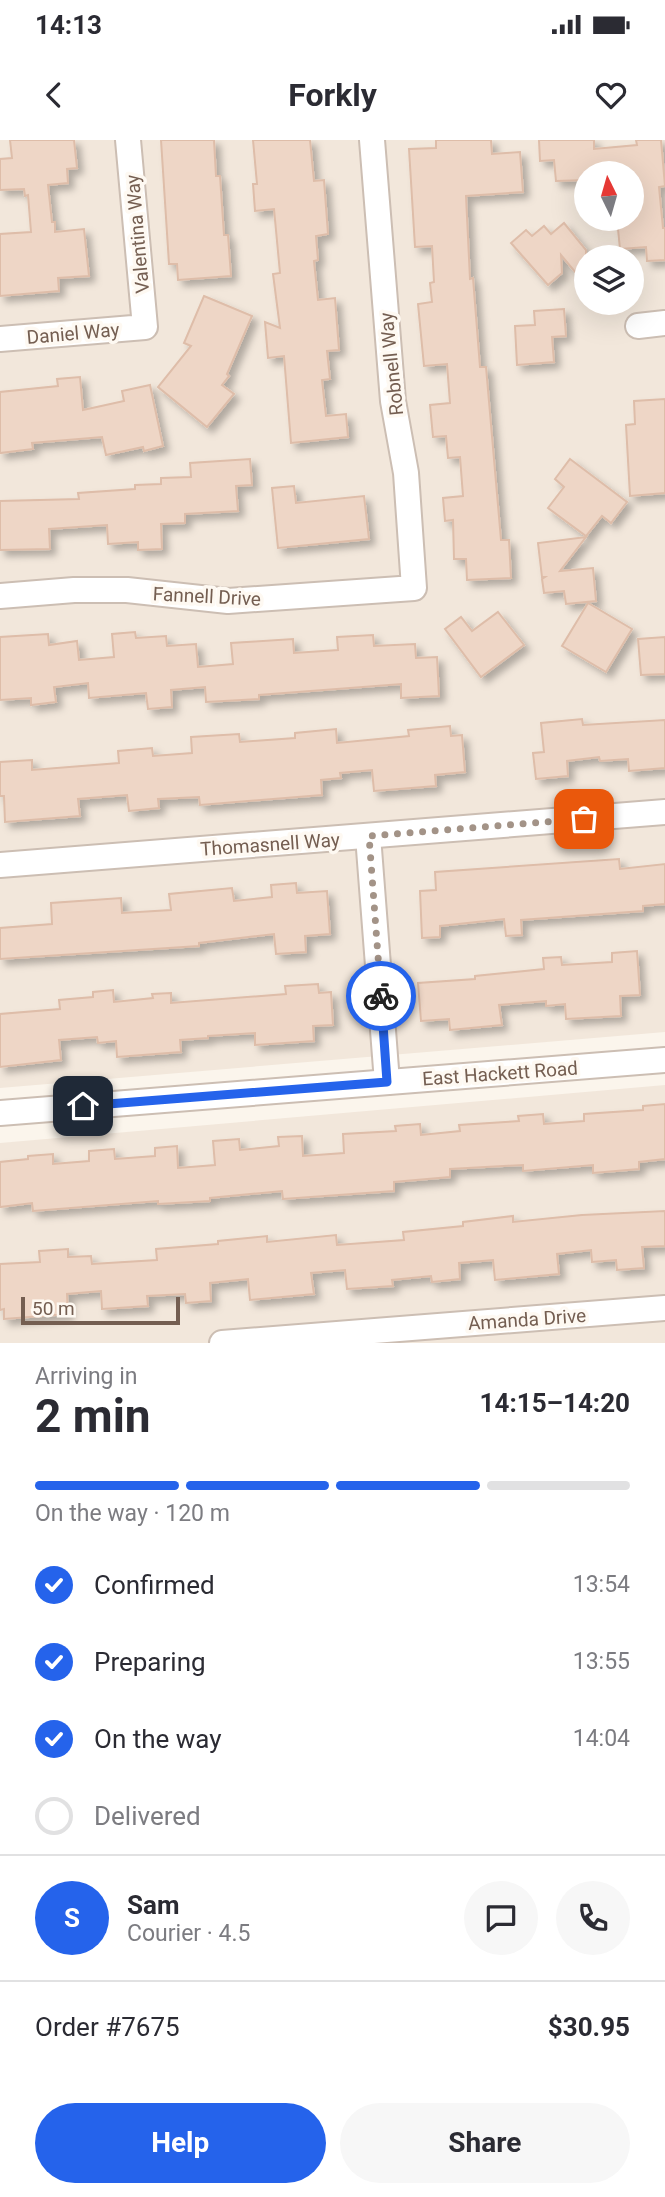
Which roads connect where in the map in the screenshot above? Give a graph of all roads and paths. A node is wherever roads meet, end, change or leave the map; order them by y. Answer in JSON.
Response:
{"nodes":[{"id":1,"x":128,"y":140,"type":"edge"},
{"id":2,"x":372,"y":140,"type":"edge"},
{"id":3,"x":665,"y":323,"type":"edge"},
{"id":4,"x":638,"y":326,"type":"dead end"},
{"id":5,"x":145,"y":327,"type":"joint"},
{"id":6,"x":0,"y":340,"type":"edge"},
{"id":7,"x":414,"y":588,"type":"joint"},
{"id":8,"x":0,"y":596,"type":"edge"},
{"id":9,"x":665,"y":812,"type":"edge"},
{"id":10,"x":369,"y":836,"type":"junction"},
{"id":11,"x":0,"y":864,"type":"edge"},
{"id":12,"x":665,"y":1060,"type":"edge"},
{"id":13,"x":387,"y":1082,"type":"junction"},
{"id":14,"x":0,"y":1113,"type":"edge"},
{"id":15,"x":665,"y":1308,"type":"edge"},
{"id":16,"x":353,"y":1338,"type":"edge"},
{"id":17,"x":222,"y":1343,"type":"edge"}],
"edges":[{"from":1,"to":5,"type":"street","name":"Valentina Way"},
{"from":2,"to":7,"type":"street","name":"Robnell Way"},
{"from":3,"to":4,"type":"street"},
{"from":5,"to":6,"type":"street","name":"Daniel Way"},
{"from":7,"to":8,"type":"street","name":"Fannell Drive"},
{"from":9,"to":10,"type":"street","name":"Thomasnell Way"},
{"from":10,"to":11,"type":"street","name":"Thomasnell Way"},
{"from":10,"to":13,"type":"street"},
{"from":12,"to":13,"type":"street","name":"East Hackett Road"},
{"from":13,"to":14,"type":"street","name":"East Hackett Road"},
{"from":15,"to":16,"type":"street","name":"Amanda Drive"},
{"from":16,"to":17,"type":"street","name":"Amanda Drive"}]}
